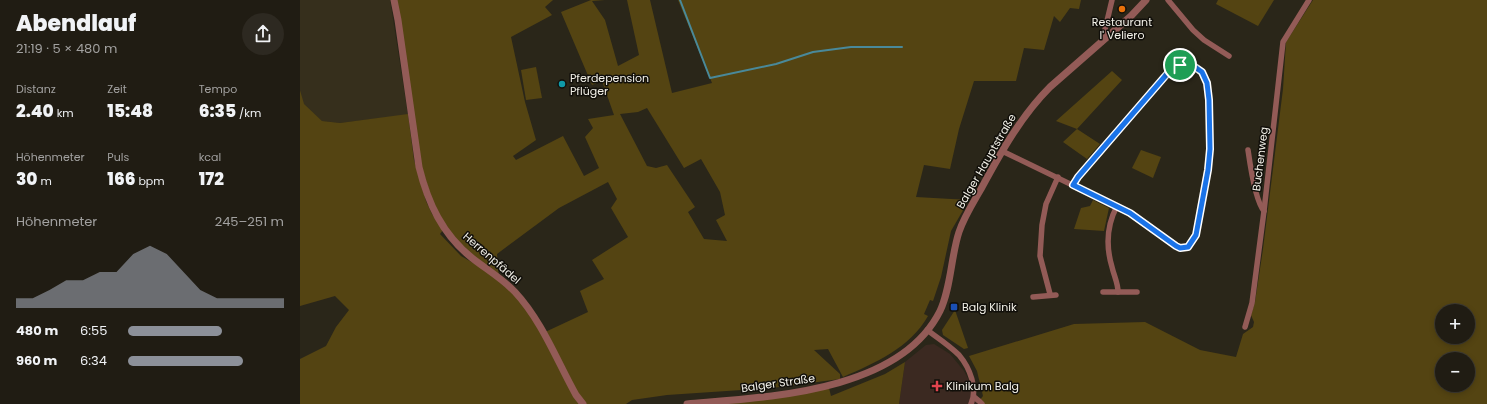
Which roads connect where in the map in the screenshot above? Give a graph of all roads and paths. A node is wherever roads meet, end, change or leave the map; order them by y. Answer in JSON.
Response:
{"nodes":[{"id":1,"x":394,"y":0,"type":"edge"},
{"id":2,"x":1112,"y":0,"type":"edge"},
{"id":3,"x":1146,"y":0,"type":"edge"},
{"id":4,"x":1168,"y":0,"type":"edge"},
{"id":5,"x":1309,"y":0,"type":"edge"},
{"id":6,"x":1102,"y":42,"type":"junction"},
{"id":7,"x":1229,"y":56,"type":"dead end"},
{"id":8,"x":1248,"y":150,"type":"dead end"},
{"id":9,"x":1002,"y":151,"type":"junction"},
{"id":10,"x":1058,"y":177,"type":"junction"},
{"id":11,"x":1073,"y":185,"type":"junction"},
{"id":12,"x":1117,"y":206,"type":"junction"},
{"id":13,"x":1264,"y":211,"type":"junction"},
{"id":14,"x":1103,"y":292,"type":"dead end"},
{"id":15,"x":1118,"y":292,"type":"junction"},
{"id":16,"x":1137,"y":292,"type":"dead end"},
{"id":17,"x":1033,"y":297,"type":"dead end"},
{"id":18,"x":1245,"y":327,"type":"dead end"},
{"id":19,"x":927,"y":330,"type":"junction"},
{"id":20,"x":974,"y":397,"type":"junction"},
{"id":21,"x":583,"y":404,"type":"edge"},
{"id":22,"x":687,"y":404,"type":"edge"},
{"id":23,"x":970,"y":404,"type":"edge"},
{"id":24,"x":982,"y":404,"type":"edge"}],
"edges":[{"from":1,"to":21,"type":"street","name":"Herrenpfädel"},
{"from":2,"to":6,"type":"street"},
{"from":3,"to":6,"type":"street","name":"Balger Hauptstraße"},
{"from":4,"to":7,"type":"street"},
{"from":5,"to":13,"type":"street","name":"Buchenweg"},
{"from":6,"to":9,"type":"street","name":"Balger Hauptstraße"},
{"from":8,"to":13,"type":"street"},
{"from":9,"to":10,"type":"street"},
{"from":9,"to":19,"type":"street","name":"Balger Hauptstraße"},
{"from":10,"to":11,"type":"street"},
{"from":10,"to":17,"type":"street"},
{"from":11,"to":12,"type":"street"},
{"from":11,"to":12,"type":"street"},
{"from":12,"to":15,"type":"street"},
{"from":13,"to":18,"type":"street","name":"Buchenweg"},
{"from":14,"to":15,"type":"street"},
{"from":15,"to":16,"type":"street"},
{"from":19,"to":20,"type":"street"},
{"from":19,"to":22,"type":"street","name":"Balger Straße"},
{"from":20,"to":23,"type":"street"},
{"from":20,"to":24,"type":"street"}]}
